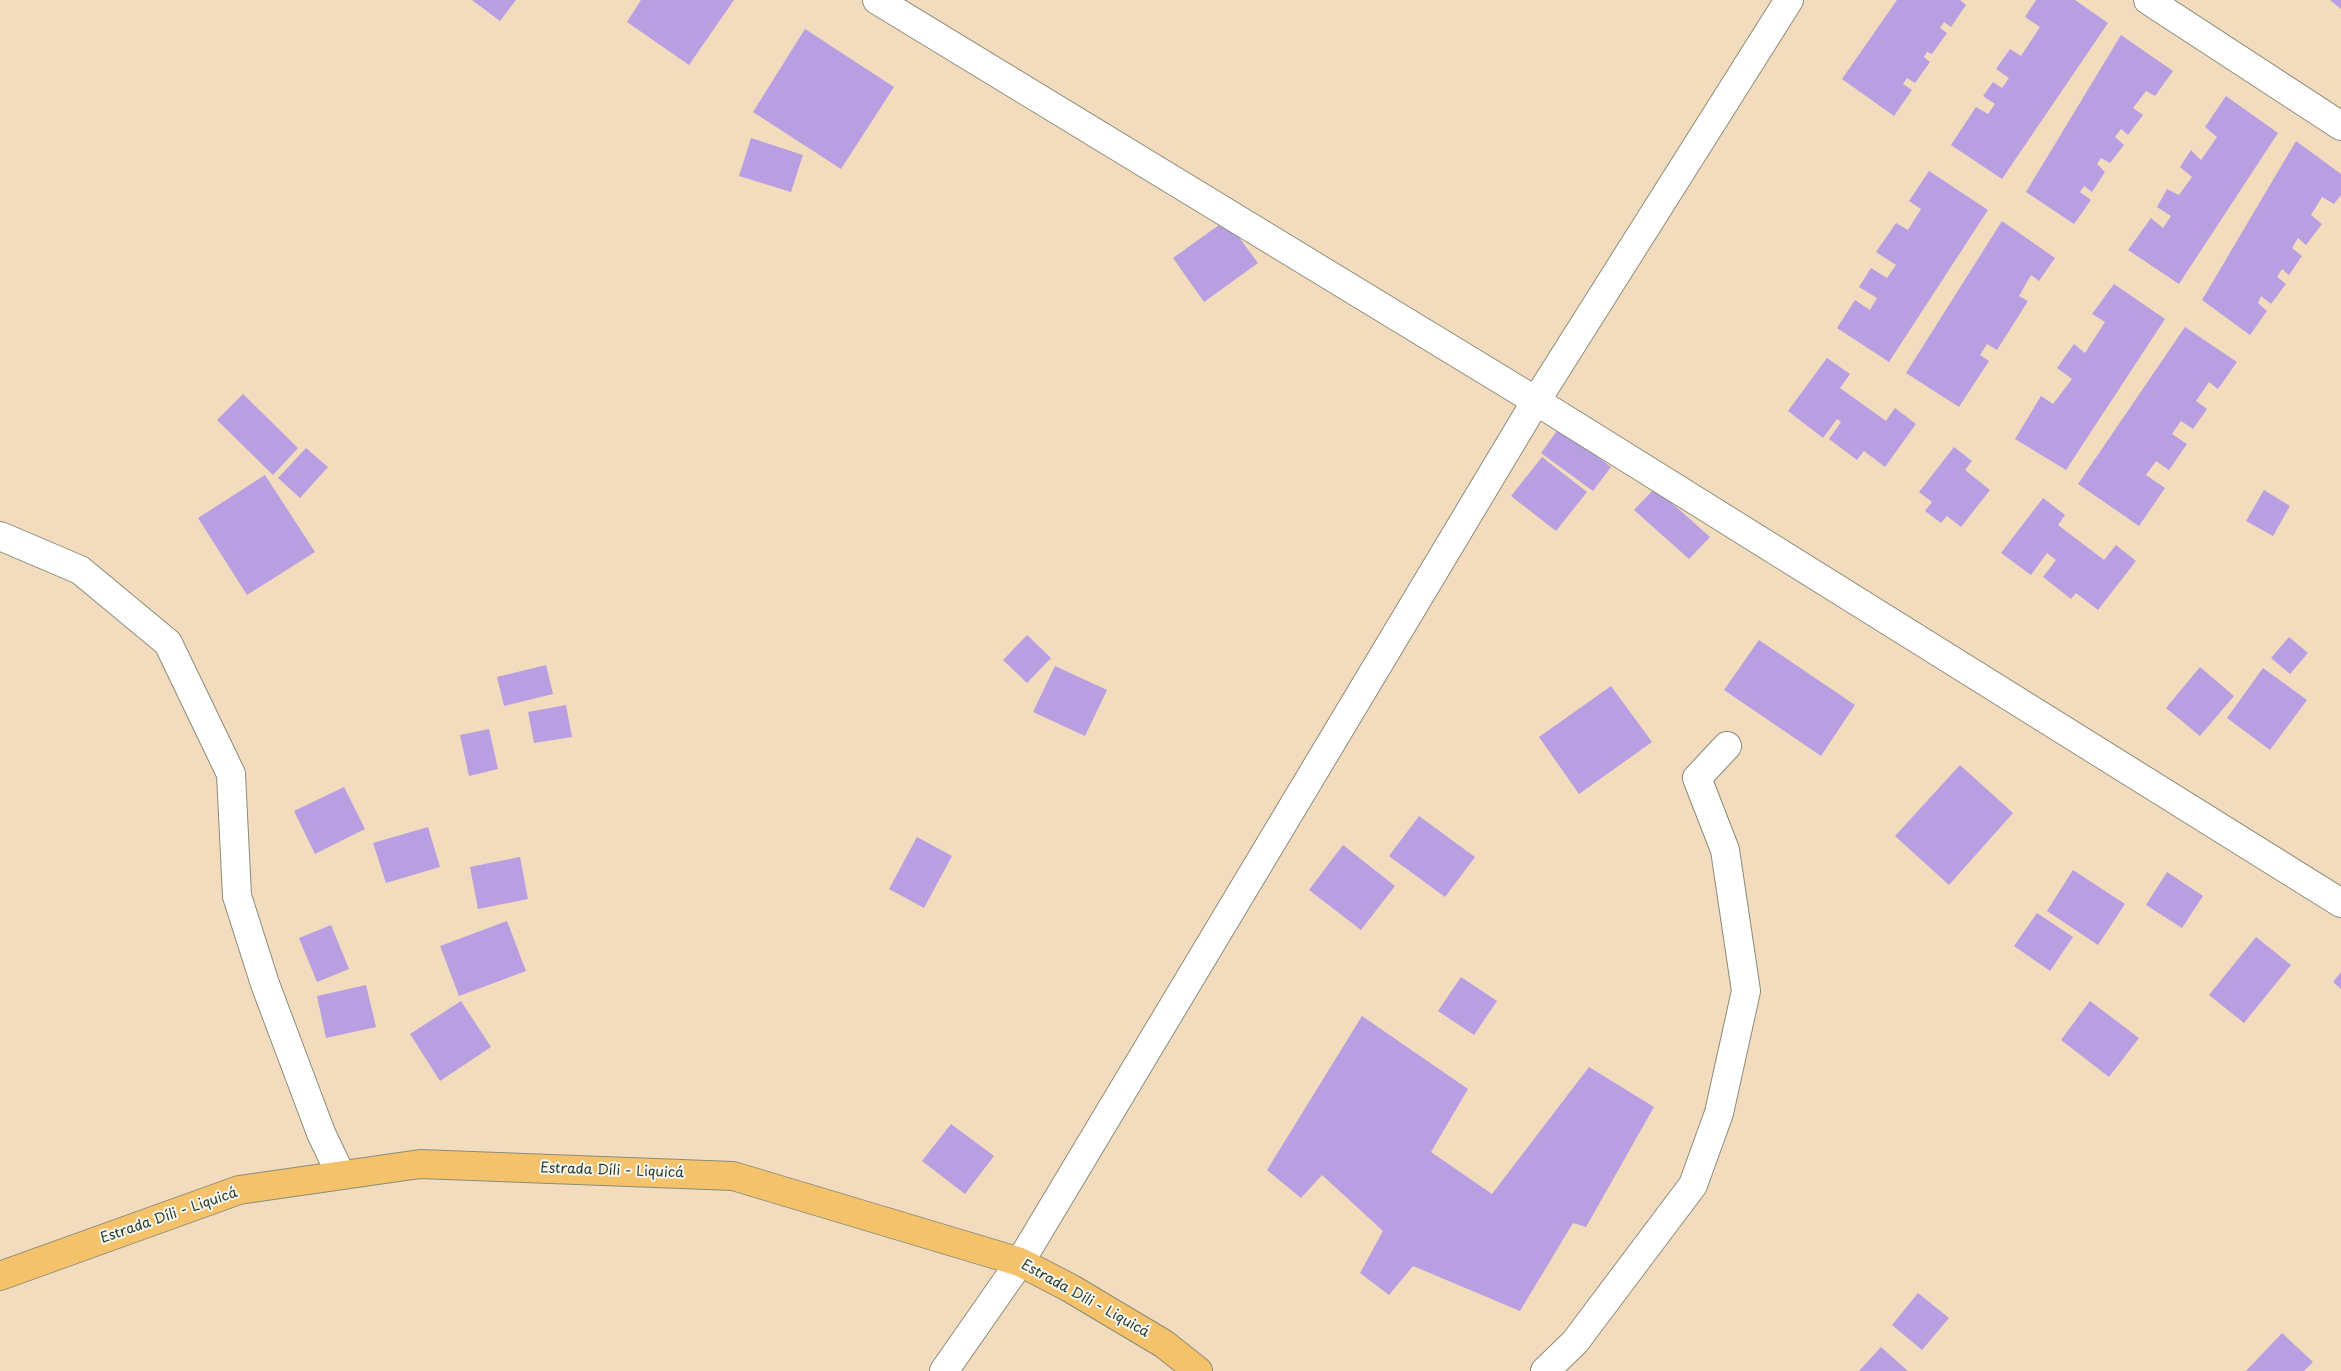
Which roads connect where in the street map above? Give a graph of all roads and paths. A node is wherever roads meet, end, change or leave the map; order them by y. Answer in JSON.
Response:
{"nodes":[{"id":1,"x":877,"y":0,"type":"edge"},
{"id":2,"x":1788,"y":0,"type":"edge"},
{"id":3,"x":2148,"y":0,"type":"edge"},
{"id":4,"x":2341,"y":126,"type":"edge"},
{"id":5,"x":1536,"y":401,"type":"junction"},
{"id":6,"x":0,"y":536,"type":"edge"},
{"id":7,"x":1727,"y":746,"type":"dead end"},
{"id":8,"x":2341,"y":903,"type":"edge"},
{"id":9,"x":341,"y":1175,"type":"junction"},
{"id":10,"x":1020,"y":1262,"type":"junction"},
{"id":11,"x":0,"y":1276,"type":"edge"},
{"id":12,"x":944,"y":1371,"type":"edge"},
{"id":13,"x":1198,"y":1371,"type":"edge"},
{"id":14,"x":1545,"y":1371,"type":"edge"}],
"edges":[{"from":1,"to":5,"type":"street"},
{"from":2,"to":5,"type":"street"},
{"from":3,"to":4,"type":"street"},
{"from":5,"to":8,"type":"street"},
{"from":5,"to":10,"type":"street"},
{"from":6,"to":9,"type":"street"},
{"from":7,"to":14,"type":"street"},
{"from":9,"to":10,"type":"main road","name":"Estrada Díli - Liquicá"},
{"from":9,"to":11,"type":"main road","name":"Estrada Díli - Liquicá"},
{"from":10,"to":12,"type":"street"},
{"from":10,"to":13,"type":"main road","name":"Estrada Díli - Liquicá"}]}
